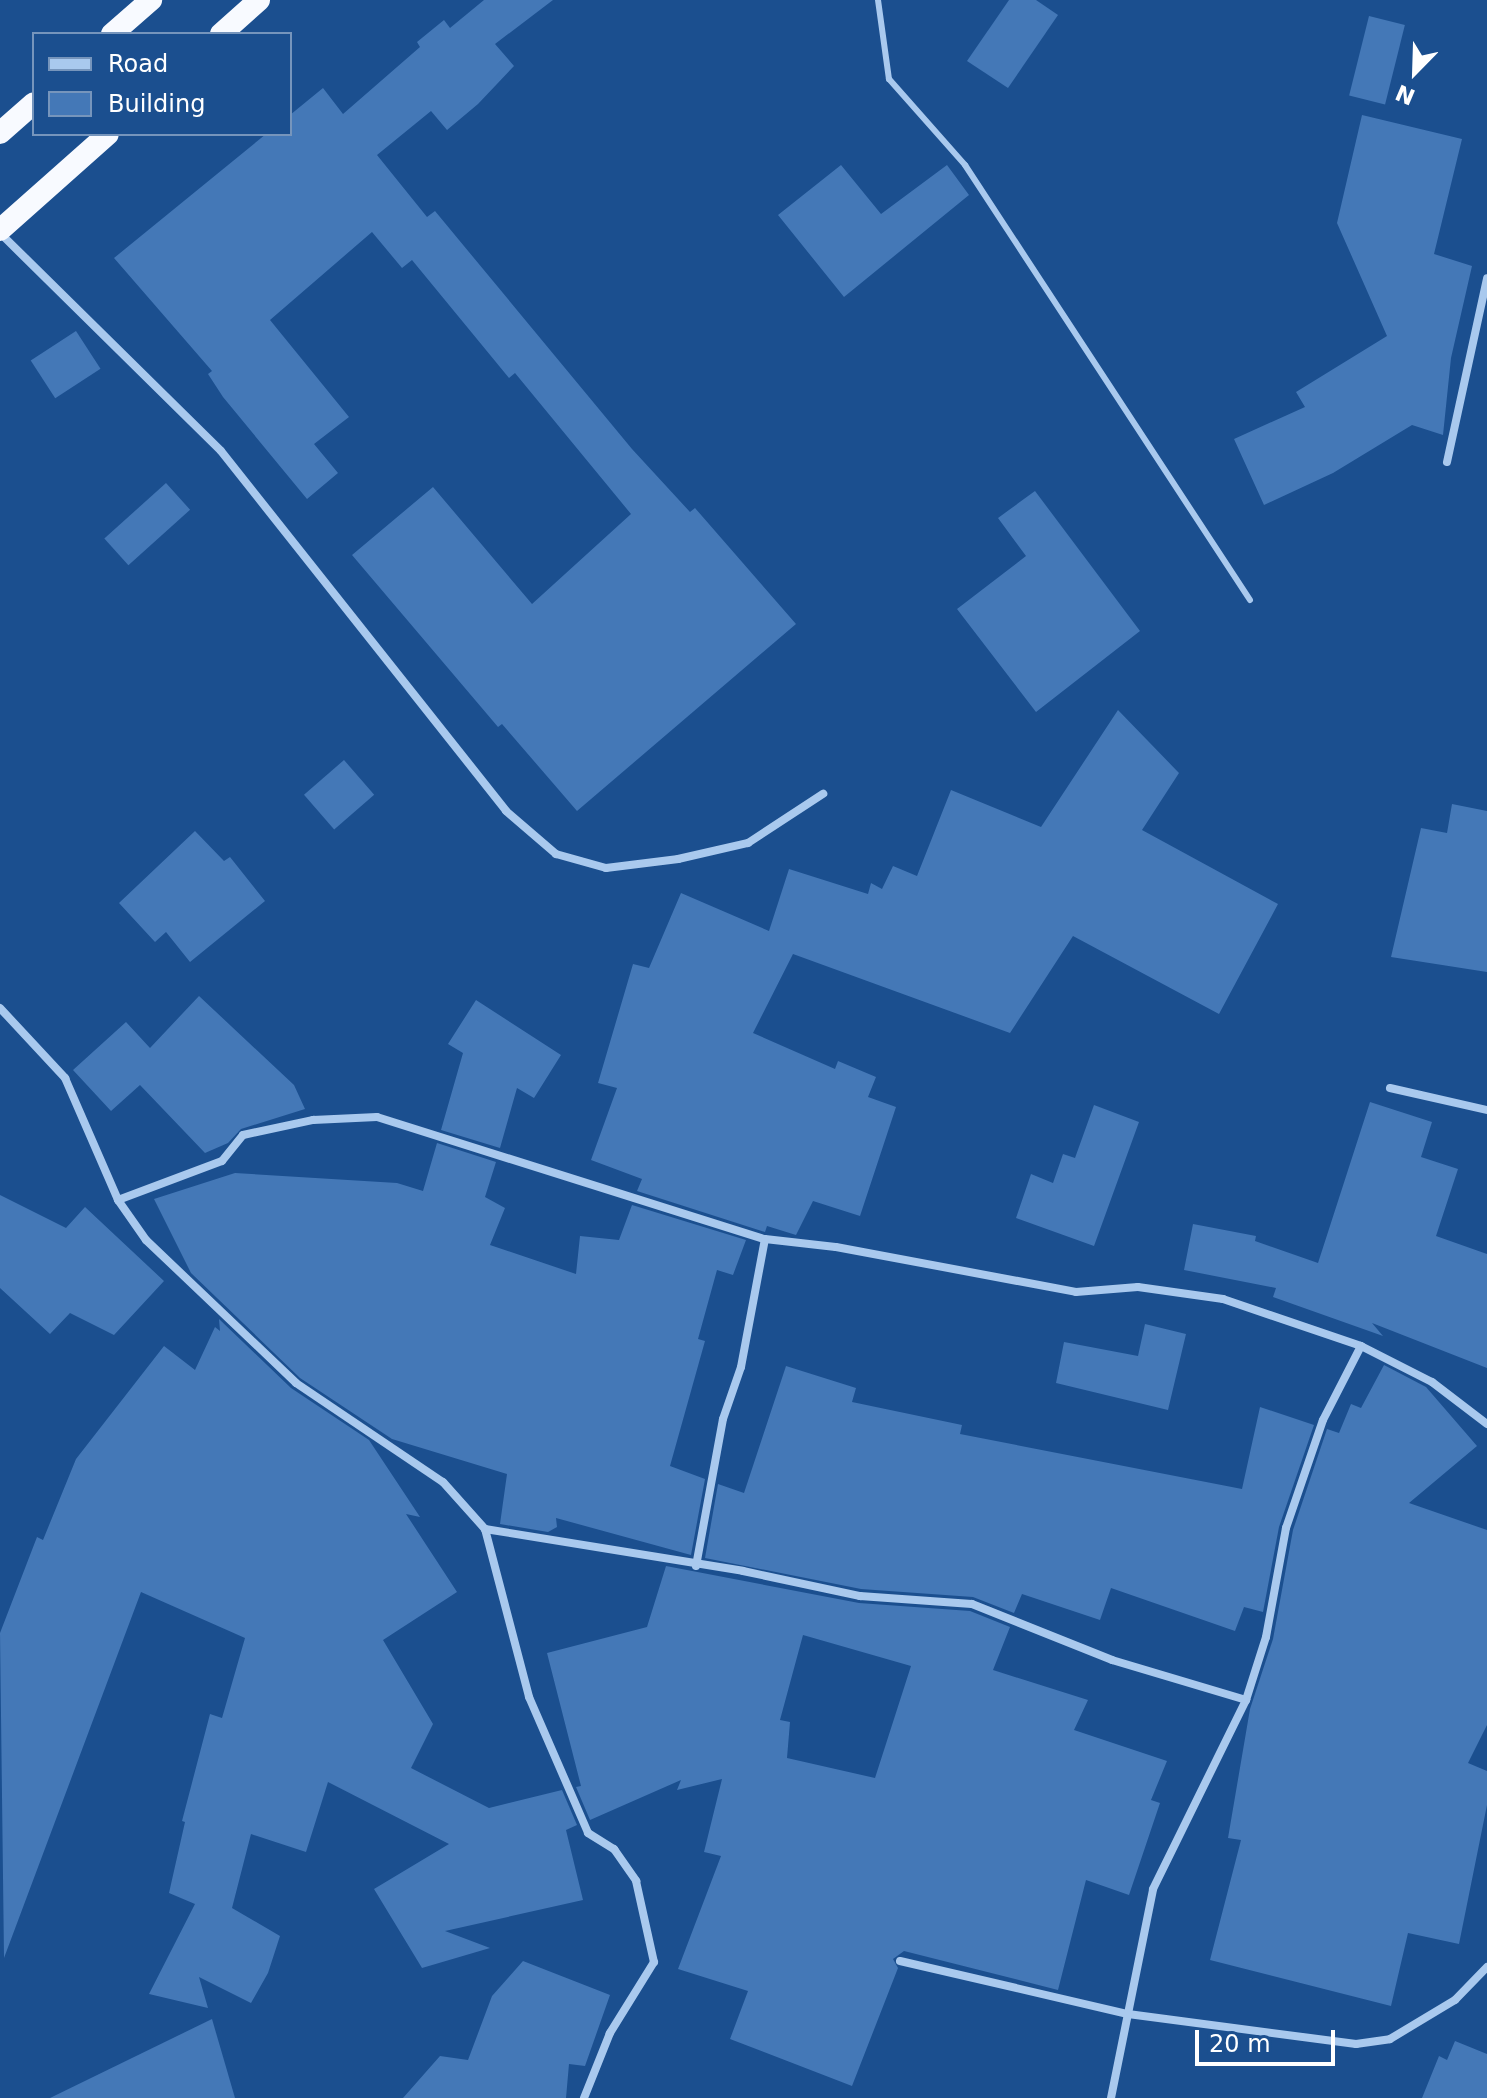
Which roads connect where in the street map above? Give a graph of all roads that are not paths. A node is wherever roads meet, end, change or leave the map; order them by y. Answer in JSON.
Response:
{"nodes":[{"id":1,"x":151,"y":0,"type":"edge"},
{"id":2,"x":259,"y":0,"type":"edge"},
{"id":3,"x":878,"y":0,"type":"edge"},
{"id":4,"x":114,"y":32,"type":"edge"},
{"id":5,"x":223,"y":32,"type":"edge"},
{"id":6,"x":32,"y":105,"type":"edge"},
{"id":7,"x":0,"y":133,"type":"edge"},
{"id":8,"x":106,"y":136,"type":"edge"},
{"id":9,"x":0,"y":231,"type":"edge"},
{"id":10,"x":1487,"y":278,"type":"edge"},
{"id":11,"x":1447,"y":462,"type":"dead end"},
{"id":12,"x":1250,"y":600,"type":"dead end"},
{"id":13,"x":823,"y":794,"type":"dead end"},
{"id":14,"x":0,"y":1008,"type":"edge"},
{"id":15,"x":1390,"y":1088,"type":"dead end"},
{"id":16,"x":1487,"y":1110,"type":"edge"},
{"id":17,"x":118,"y":1200,"type":"junction"},
{"id":18,"x":765,"y":1239,"type":"junction"},
{"id":19,"x":1361,"y":1346,"type":"junction"},
{"id":20,"x":1487,"y":1424,"type":"edge"},
{"id":21,"x":485,"y":1529,"type":"junction"},
{"id":22,"x":696,"y":1566,"type":"junction"},
{"id":23,"x":1246,"y":1700,"type":"junction"},
{"id":24,"x":900,"y":1961,"type":"dead end"},
{"id":25,"x":1487,"y":1967,"type":"edge"},
{"id":26,"x":1128,"y":2014,"type":"junction"},
{"id":27,"x":584,"y":2098,"type":"edge"},
{"id":28,"x":1111,"y":2098,"type":"edge"}],
"edges":[{"from":1,"to":4,"type":"highway"},
{"from":2,"to":5,"type":"highway"},
{"from":3,"to":12,"type":"lane"},
{"from":6,"to":7,"type":"highway"},
{"from":8,"to":9,"type":"highway"},
{"from":9,"to":13,"type":"street"},
{"from":10,"to":11,"type":"street"},
{"from":14,"to":17,"type":"street"},
{"from":15,"to":16,"type":"street"},
{"from":17,"to":18,"type":"street"},
{"from":17,"to":21,"type":"street"},
{"from":18,"to":19,"type":"street"},
{"from":18,"to":22,"type":"street"},
{"from":19,"to":20,"type":"street"},
{"from":19,"to":23,"type":"street"},
{"from":21,"to":22,"type":"street"},
{"from":21,"to":27,"type":"street"},
{"from":22,"to":23,"type":"street"},
{"from":23,"to":26,"type":"street"},
{"from":24,"to":26,"type":"street"},
{"from":25,"to":26,"type":"street"},
{"from":26,"to":28,"type":"street"}]}
